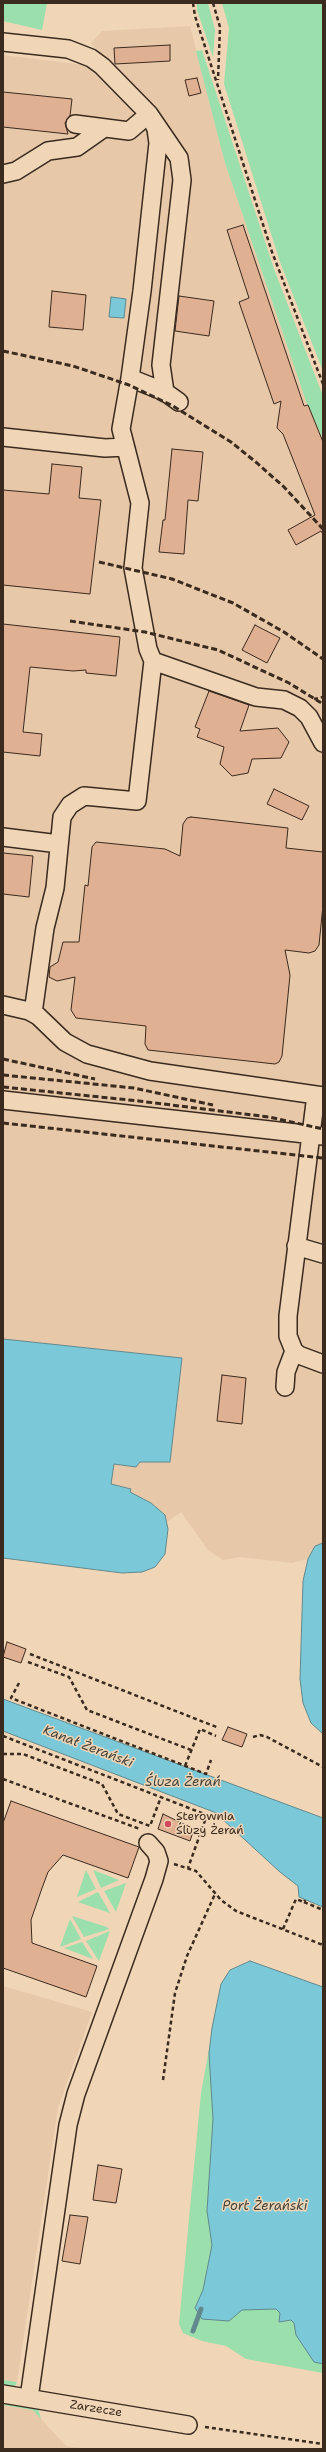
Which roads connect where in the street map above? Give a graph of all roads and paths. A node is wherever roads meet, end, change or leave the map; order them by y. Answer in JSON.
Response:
{"nodes":[{"id":1,"x":193,"y":3,"type":"edge"},
{"id":2,"x":213,"y":3,"type":"edge"},
{"id":3,"x":3,"y":42,"type":"edge"},
{"id":4,"x":218,"y":82,"type":"junction"},
{"id":5,"x":149,"y":114,"type":"junction"},
{"id":6,"x":75,"y":124,"type":"dead end"},
{"id":7,"x":104,"y":128,"type":"junction"},
{"id":8,"x":3,"y":174,"type":"edge"},
{"id":9,"x":130,"y":378,"type":"junction"},
{"id":10,"x":323,"y":384,"type":"edge"},
{"id":11,"x":165,"y":392,"type":"junction"},
{"id":12,"x":179,"y":402,"type":"dead end"},
{"id":13,"x":3,"y":437,"type":"edge"},
{"id":14,"x":125,"y":447,"type":"junction"},
{"id":15,"x":153,"y":661,"type":"junction"},
{"id":16,"x":323,"y":743,"type":"edge"},
{"id":17,"x":3,"y":837,"type":"edge"},
{"id":18,"x":58,"y":844,"type":"junction"},
{"id":19,"x":3,"y":1004,"type":"edge"},
{"id":20,"x":33,"y":1013,"type":"junction"},
{"id":21,"x":319,"y":1095,"type":"edge"},
{"id":22,"x":3,"y":1100,"type":"edge"},
{"id":23,"x":317,"y":1135,"type":"edge"},
{"id":24,"x":296,"y":1246,"type":"junction"},
{"id":25,"x":323,"y":1254,"type":"edge"},
{"id":26,"x":294,"y":1351,"type":"junction"},
{"id":27,"x":323,"y":1364,"type":"edge"},
{"id":28,"x":285,"y":1387,"type":"dead end"},
{"id":29,"x":30,"y":1654,"type":"dead end"},
{"id":30,"x":28,"y":1662,"type":"dead end"},
{"id":31,"x":19,"y":1683,"type":"dead end"},
{"id":32,"x":219,"y":1728,"type":"dead end"},
{"id":33,"x":3,"y":1736,"type":"edge"},
{"id":34,"x":216,"y":1736,"type":"dead end"},
{"id":35,"x":253,"y":1737,"type":"dead end"},
{"id":36,"x":192,"y":1750,"type":"junction"},
{"id":37,"x":3,"y":1754,"type":"edge"},
{"id":38,"x":211,"y":1760,"type":"dead end"},
{"id":39,"x":185,"y":1766,"type":"junction"},
{"id":40,"x":323,"y":1767,"type":"edge"},
{"id":41,"x":3,"y":1779,"type":"edge"},
{"id":42,"x":161,"y":1797,"type":"junction"},
{"id":43,"x":145,"y":1836,"type":"joint"},
{"id":44,"x":159,"y":1861,"type":"junction"},
{"id":45,"x":188,"y":1868,"type":"junction"},
{"id":46,"x":215,"y":1894,"type":"junction"},
{"id":47,"x":323,"y":1910,"type":"edge"},
{"id":48,"x":283,"y":1929,"type":"junction"},
{"id":49,"x":323,"y":1944,"type":"edge"},
{"id":50,"x":163,"y":2080,"type":"dead end"},
{"id":51,"x":3,"y":2394,"type":"edge"},
{"id":52,"x":29,"y":2398,"type":"junction"},
{"id":53,"x":188,"y":2424,"type":"joint"},
{"id":54,"x":323,"y":2444,"type":"edge"}],
"edges":[{"from":1,"to":4,"type":"path"},
{"from":2,"to":4,"type":"path"},
{"from":3,"to":5,"type":"street"},
{"from":4,"to":10,"type":"path"},
{"from":5,"to":7,"type":"street"},
{"from":5,"to":9,"type":"street"},
{"from":5,"to":11,"type":"street"},
{"from":6,"to":7,"type":"street"},
{"from":7,"to":8,"type":"street"},
{"from":9,"to":11,"type":"street"},
{"from":9,"to":14,"type":"street"},
{"from":11,"to":12,"type":"street"},
{"from":13,"to":14,"type":"street"},
{"from":14,"to":15,"type":"street"},
{"from":15,"to":16,"type":"street"},
{"from":15,"to":18,"type":"street"},
{"from":17,"to":18,"type":"street"},
{"from":18,"to":20,"type":"street"},
{"from":19,"to":20,"type":"street"},
{"from":20,"to":21,"type":"street"},
{"from":21,"to":23,"type":"street"},
{"from":22,"to":23,"type":"street"},
{"from":23,"to":24,"type":"street"},
{"from":24,"to":25,"type":"street"},
{"from":24,"to":26,"type":"street"},
{"from":26,"to":27,"type":"street"},
{"from":26,"to":28,"type":"street"},
{"from":29,"to":32,"type":"path"},
{"from":30,"to":36,"type":"path"},
{"from":31,"to":39,"type":"path"},
{"from":33,"to":42,"type":"path"},
{"from":34,"to":36,"type":"path"},
{"from":35,"to":40,"type":"path"},
{"from":36,"to":39,"type":"path"},
{"from":37,"to":42,"type":"path"},
{"from":38,"to":39,"type":"path"},
{"from":41,"to":43,"type":"path"},
{"from":42,"to":45,"type":"path"},
{"from":43,"to":44,"type":"street"},
{"from":44,"to":45,"type":"path"},
{"from":44,"to":52,"type":"street"},
{"from":45,"to":46,"type":"path"},
{"from":46,"to":48,"type":"path"},
{"from":46,"to":50,"type":"path"},
{"from":47,"to":48,"type":"path"},
{"from":48,"to":49,"type":"path"},
{"from":51,"to":52,"type":"street","name":"Zarzecze"},
{"from":52,"to":53,"type":"street","name":"Zarzecze"},
{"from":53,"to":54,"type":"path"}]}
